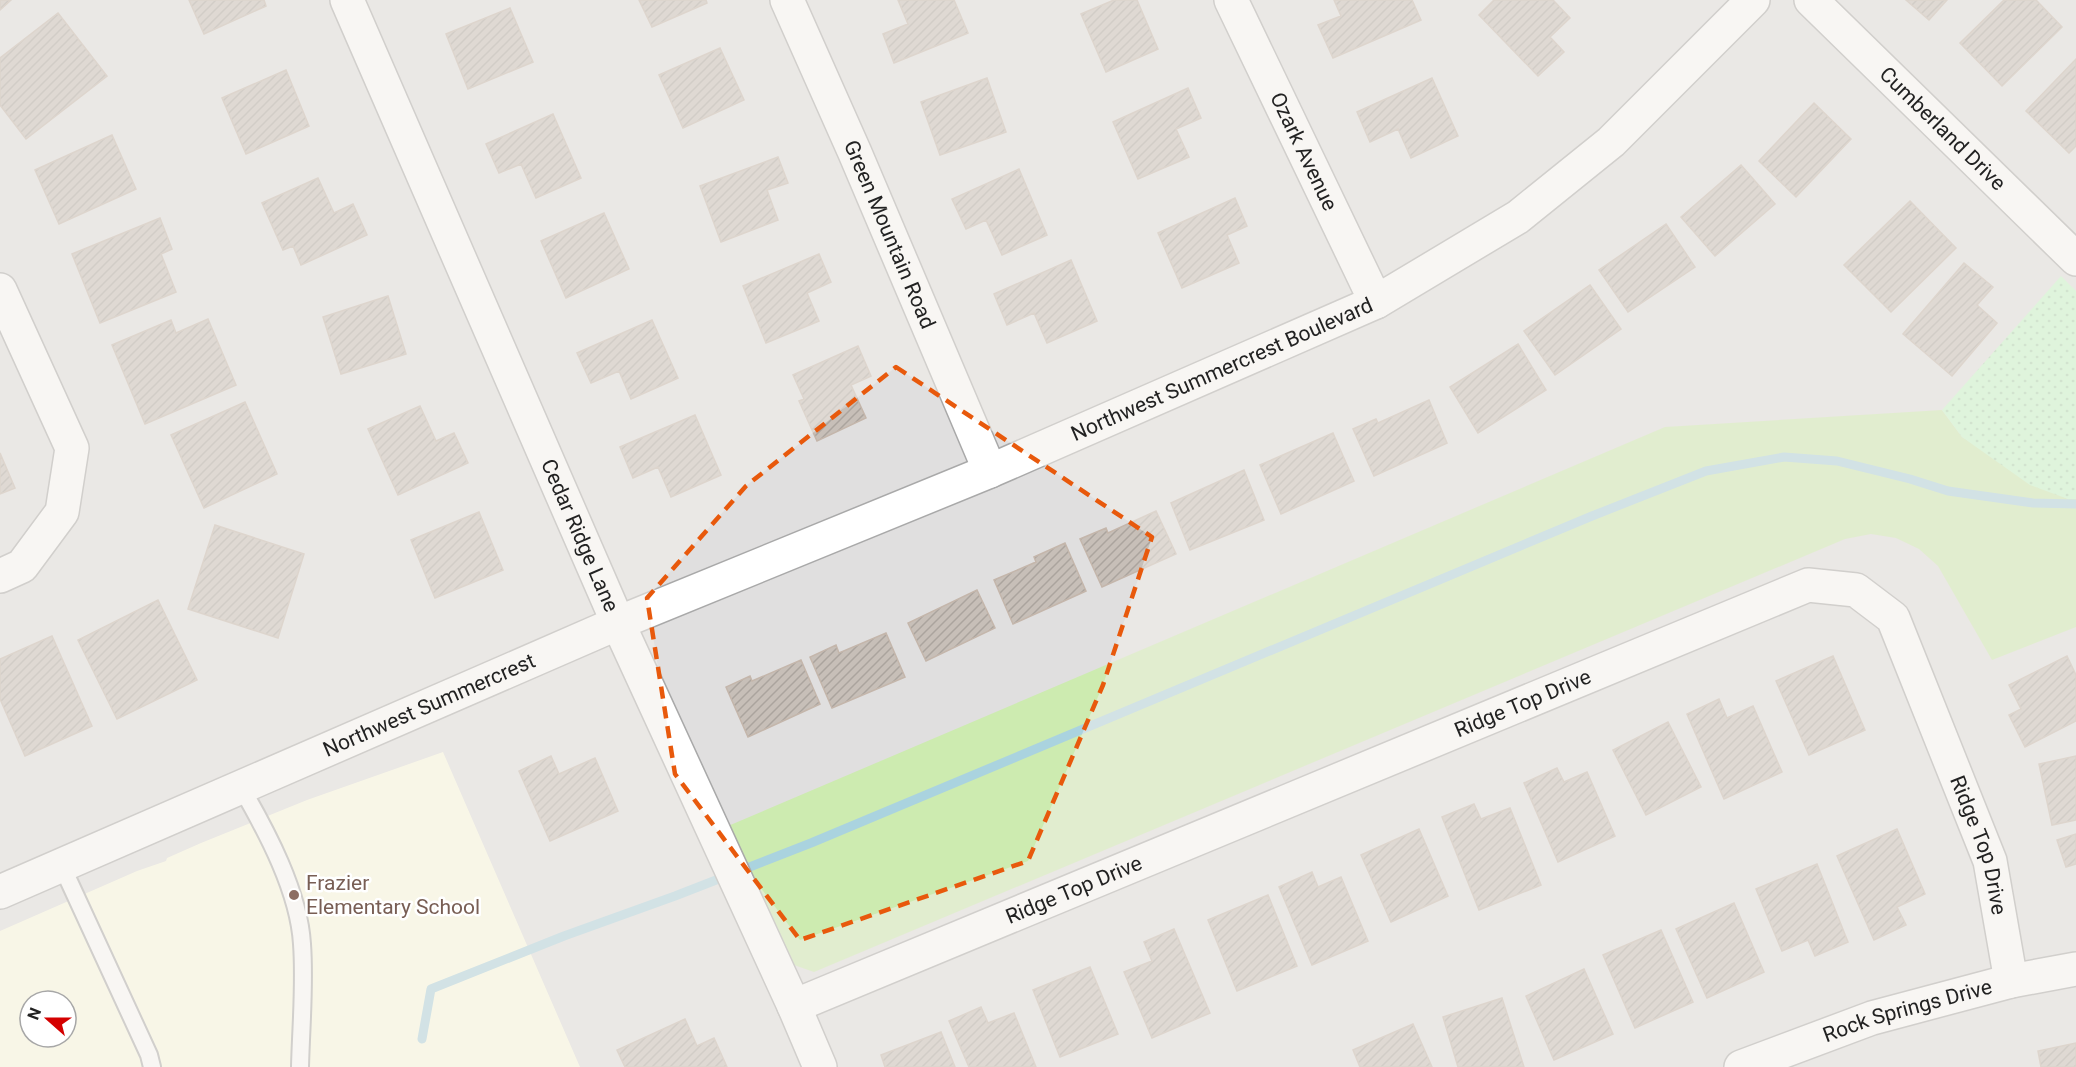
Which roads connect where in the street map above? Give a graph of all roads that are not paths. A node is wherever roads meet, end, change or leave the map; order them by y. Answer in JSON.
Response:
{"nodes":[{"id":1,"x":348,"y":0,"type":"edge"},
{"id":2,"x":787,"y":0,"type":"edge"},
{"id":3,"x":1231,"y":0,"type":"edge"},
{"id":4,"x":1753,"y":0,"type":"edge"},
{"id":5,"x":1811,"y":0,"type":"edge"},
{"id":6,"x":2076,"y":259,"type":"edge"},
{"id":7,"x":0,"y":290,"type":"edge"},
{"id":8,"x":1376,"y":302,"type":"junction"},
{"id":9,"x":990,"y":471,"type":"junction"},
{"id":10,"x":0,"y":576,"type":"edge"},
{"id":11,"x":618,"y":623,"type":"junction"},
{"id":12,"x":241,"y":787,"type":"junction"},
{"id":13,"x":61,"y":864,"type":"junction"},
{"id":14,"x":0,"y":892,"type":"edge"},
{"id":15,"x":2076,"y":969,"type":"edge"},
{"id":16,"x":2011,"y":981,"type":"junction"},
{"id":17,"x":794,"y":1005,"type":"junction"},
{"id":18,"x":152,"y":1067,"type":"edge"},
{"id":19,"x":300,"y":1067,"type":"edge"},
{"id":20,"x":820,"y":1067,"type":"edge"},
{"id":21,"x":1742,"y":1067,"type":"edge"}],
"edges":[{"from":1,"to":11,"type":"street","name":"Cedar Ridge Lane"},
{"from":2,"to":9,"type":"street","name":"Green Mountain Road"},
{"from":3,"to":8,"type":"street","name":"Ozark Avenue"},
{"from":4,"to":8,"type":"street","name":"Northwest Summercrest Boulevard"},
{"from":5,"to":6,"type":"street","name":"Cumberland Drive"},
{"from":7,"to":10,"type":"street"},
{"from":8,"to":9,"type":"street","name":"Northwest Summercrest Boulevard"},
{"from":9,"to":11,"type":"street","name":"Northwest Summercrest Boulevard"},
{"from":11,"to":12,"type":"street","name":"Northwest Summercrest"},
{"from":11,"to":17,"type":"street","name":"Cedar Ridge Lane"},
{"from":12,"to":13,"type":"street"},
{"from":12,"to":19,"type":"lane"},
{"from":13,"to":14,"type":"street"},
{"from":13,"to":18,"type":"lane"},
{"from":15,"to":16,"type":"street","name":"Rock Springs Drive"},
{"from":16,"to":17,"type":"street","name":"Ridge Top Drive"},
{"from":16,"to":21,"type":"street","name":"Rock Springs Drive"},
{"from":17,"to":20,"type":"street","name":"Cedar Ridge Lane"}]}
